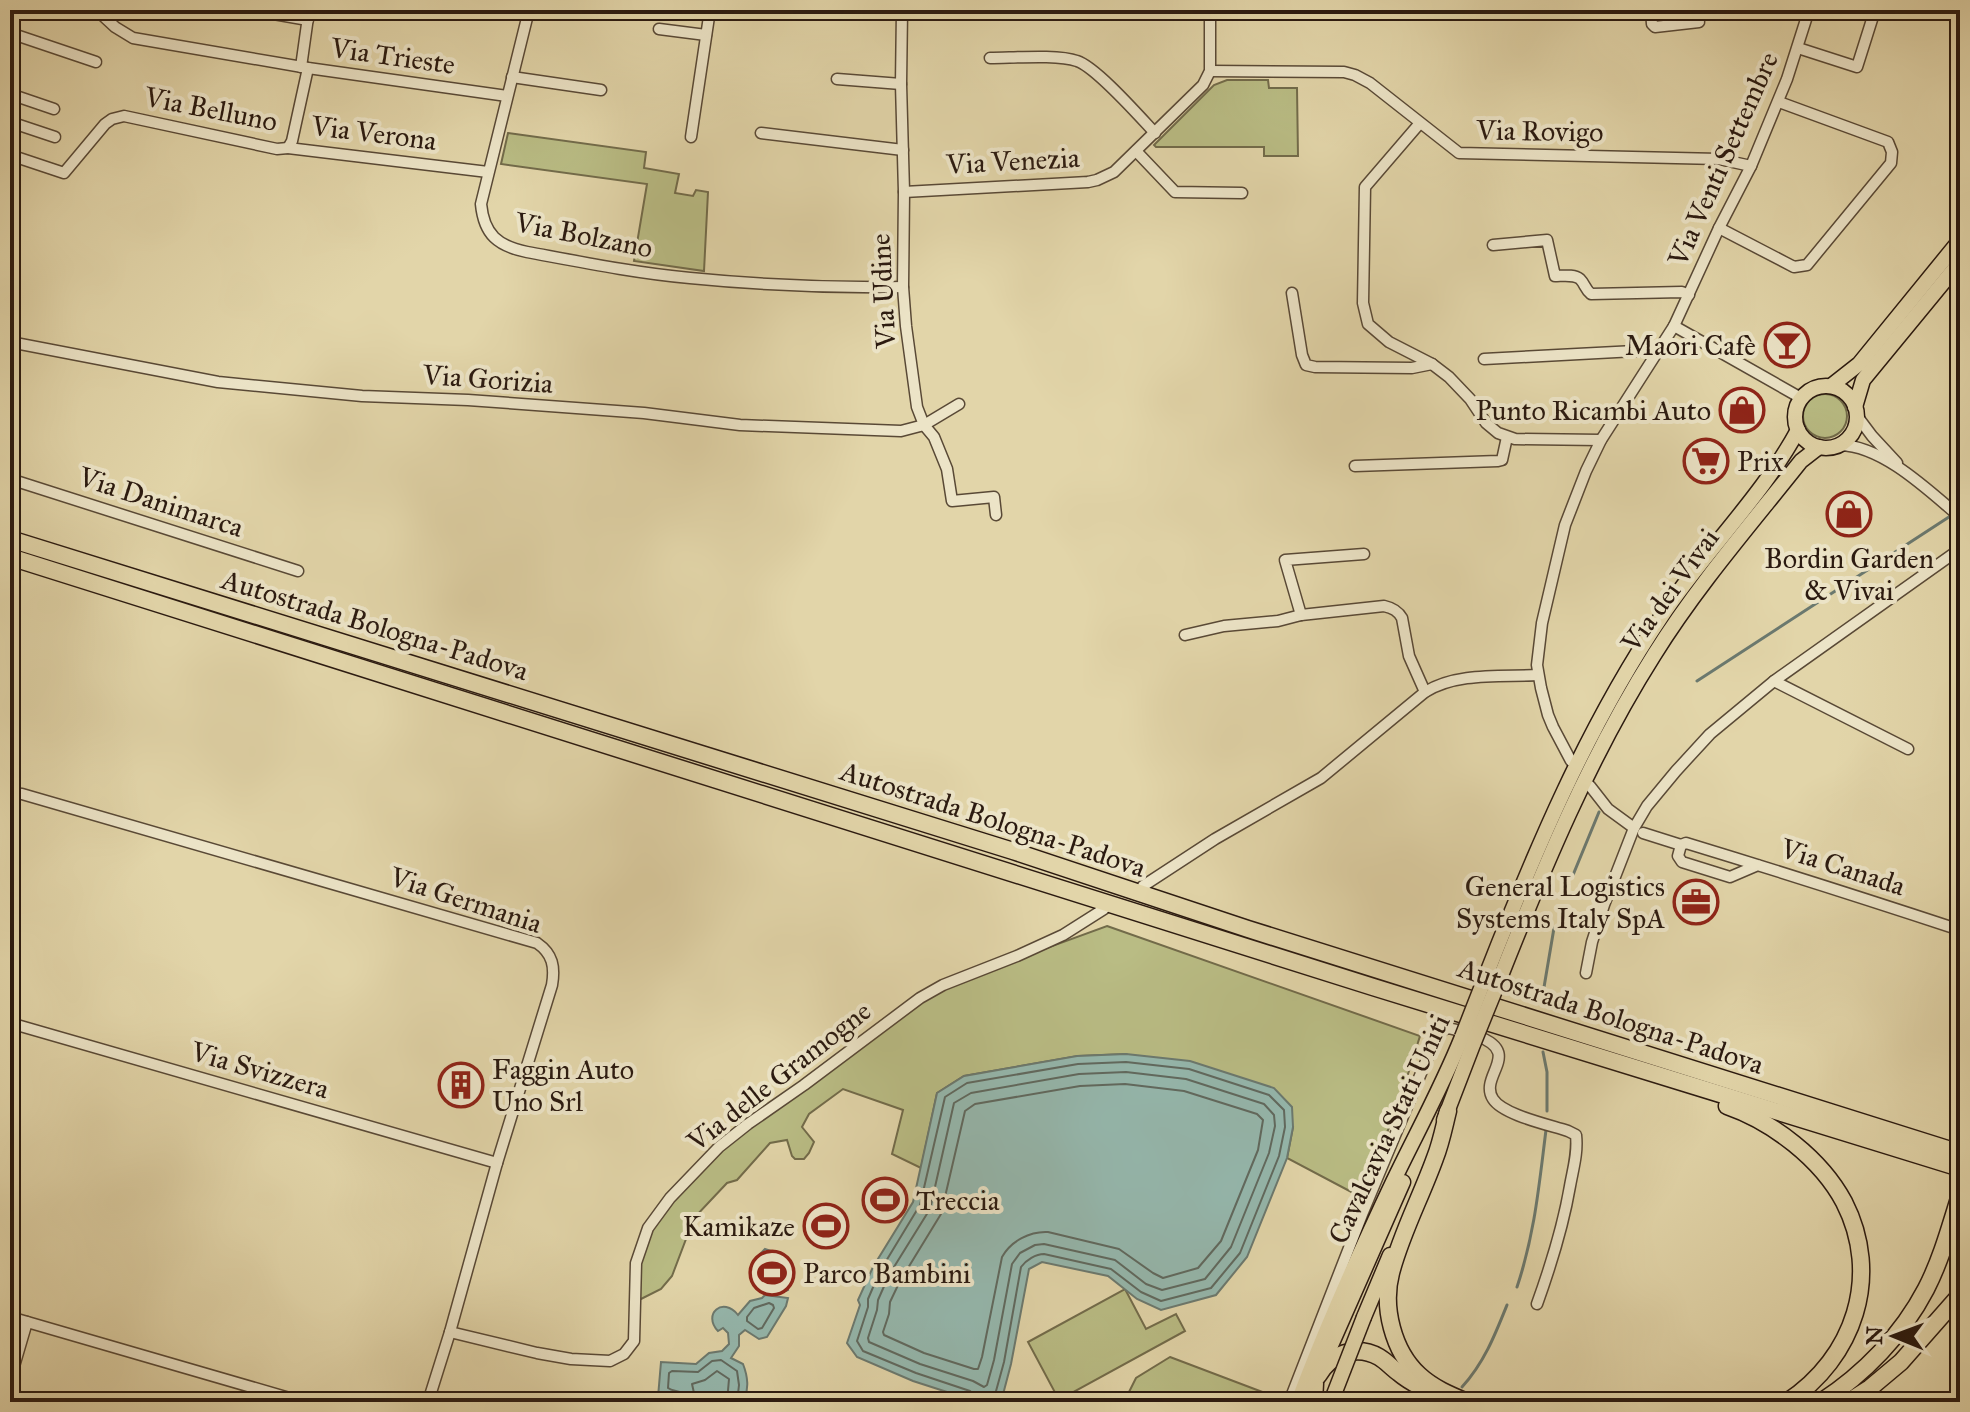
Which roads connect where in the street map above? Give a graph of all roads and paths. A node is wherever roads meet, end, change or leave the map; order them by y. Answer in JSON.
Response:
{"nodes":[{"id":1,"x":91,"y":10,"type":"edge"},
{"id":2,"x":250,"y":10,"type":"edge"},
{"id":3,"x":529,"y":10,"type":"edge"},
{"id":4,"x":710,"y":10,"type":"edge"},
{"id":5,"x":902,"y":10,"type":"edge"},
{"id":6,"x":1210,"y":10,"type":"edge"},
{"id":7,"x":1651,"y":10,"type":"edge"},
{"id":8,"x":1809,"y":10,"type":"edge"},
{"id":9,"x":1875,"y":10,"type":"edge"},
{"id":10,"x":308,"y":15,"type":"edge"},
{"id":11,"x":1699,"y":22,"type":"dead end"},
{"id":12,"x":659,"y":29,"type":"dead end"},
{"id":13,"x":10,"y":33,"type":"edge"},
{"id":14,"x":706,"y":35,"type":"junction"},
{"id":15,"x":1798,"y":48,"type":"junction"},
{"id":16,"x":990,"y":58,"type":"dead end"},
{"id":17,"x":96,"y":62,"type":"dead end"},
{"id":18,"x":304,"y":68,"type":"junction"},
{"id":19,"x":1210,"y":71,"type":"junction"},
{"id":20,"x":512,"y":77,"type":"junction"},
{"id":21,"x":837,"y":79,"type":"dead end"},
{"id":22,"x":901,"y":84,"type":"junction"},
{"id":23,"x":601,"y":90,"type":"dead end"},
{"id":24,"x":10,"y":94,"type":"edge"},
{"id":25,"x":507,"y":96,"type":"junction"},
{"id":26,"x":1779,"y":102,"type":"junction"},
{"id":27,"x":54,"y":109,"type":"dead end"},
{"id":28,"x":10,"y":122,"type":"edge"},
{"id":29,"x":1420,"y":123,"type":"junction"},
{"id":30,"x":761,"y":133,"type":"dead end"},
{"id":31,"x":1155,"y":133,"type":"junction"},
{"id":32,"x":55,"y":137,"type":"dead end"},
{"id":33,"x":691,"y":137,"type":"dead end"},
{"id":34,"x":288,"y":148,"type":"junction"},
{"id":35,"x":903,"y":150,"type":"junction"},
{"id":36,"x":1136,"y":151,"type":"junction"},
{"id":37,"x":10,"y":155,"type":"edge"},
{"id":38,"x":1751,"y":166,"type":"junction"},
{"id":39,"x":488,"y":172,"type":"junction"},
{"id":40,"x":904,"y":192,"type":"junction"},
{"id":41,"x":1242,"y":193,"type":"dead end"},
{"id":42,"x":1719,"y":228,"type":"junction"},
{"id":43,"x":1960,"y":240,"type":"edge"},
{"id":44,"x":1493,"y":245,"type":"dead end"},
{"id":45,"x":1960,"y":262,"type":"edge"},
{"id":46,"x":903,"y":287,"type":"junction"},
{"id":47,"x":1292,"y":293,"type":"dead end"},
{"id":48,"x":1689,"y":295,"type":"junction"},
{"id":49,"x":1674,"y":326,"type":"junction"},
{"id":50,"x":10,"y":342,"type":"edge"},
{"id":51,"x":1657,"y":352,"type":"junction"},
{"id":52,"x":1484,"y":359,"type":"dead end"},
{"id":53,"x":1432,"y":364,"type":"junction"},
{"id":54,"x":1831,"y":386,"type":"junction"},
{"id":55,"x":1801,"y":398,"type":"junction"},
{"id":56,"x":959,"y":404,"type":"dead end"},
{"id":57,"x":1856,"y":411,"type":"junction"},
{"id":58,"x":924,"y":425,"type":"junction"},
{"id":59,"x":1798,"y":430,"type":"junction"},
{"id":60,"x":1507,"y":437,"type":"junction"},
{"id":61,"x":1601,"y":440,"type":"junction"},
{"id":62,"x":1840,"y":445,"type":"junction"},
{"id":63,"x":1819,"y":447,"type":"junction"},
{"id":64,"x":1355,"y":466,"type":"dead end"},
{"id":65,"x":1903,"y":471,"type":"junction"},
{"id":66,"x":10,"y":479,"type":"edge"},
{"id":67,"x":996,"y":515,"type":"dead end"},
{"id":68,"x":1960,"y":517,"type":"edge"},
{"id":69,"x":10,"y":539,"type":"edge"},
{"id":70,"x":1960,"y":549,"type":"edge"},
{"id":71,"x":1364,"y":554,"type":"dead end"},
{"id":72,"x":10,"y":557,"type":"edge"},
{"id":73,"x":298,"y":571,"type":"dead end"},
{"id":74,"x":1301,"y":615,"type":"junction"},
{"id":75,"x":1185,"y":635,"type":"dead end"},
{"id":76,"x":1538,"y":675,"type":"junction"},
{"id":77,"x":1774,"y":681,"type":"junction"},
{"id":78,"x":1425,"y":692,"type":"junction"},
{"id":79,"x":1908,"y":749,"type":"dead end"},
{"id":80,"x":1581,"y":773,"type":"junction"},
{"id":81,"x":10,"y":793,"type":"edge"},
{"id":82,"x":1639,"y":830,"type":"junction"},
{"id":83,"x":1681,"y":845,"type":"junction"},
{"id":84,"x":1758,"y":865,"type":"junction"},
{"id":85,"x":1143,"y":886,"type":"dead end"},
{"id":86,"x":1104,"y":909,"type":"dead end"},
{"id":87,"x":1960,"y":930,"type":"edge"},
{"id":88,"x":1586,"y":973,"type":"dead end"},
{"id":89,"x":1373,"y":987,"type":"junction"},
{"id":90,"x":10,"y":1023,"type":"edge"},
{"id":91,"x":1468,"y":1040,"type":"junction"},
{"id":92,"x":1449,"y":1069,"type":"junction"},
{"id":93,"x":1448,"y":1111,"type":"junction"},
{"id":94,"x":1960,"y":1150,"type":"edge"},
{"id":95,"x":497,"y":1163,"type":"junction"},
{"id":96,"x":1960,"y":1168,"type":"edge"},
{"id":97,"x":1959,"y":1198,"type":"edge"},
{"id":98,"x":1960,"y":1295,"type":"edge"},
{"id":99,"x":1537,"y":1304,"type":"dead end"},
{"id":100,"x":10,"y":1317,"type":"edge"},
{"id":101,"x":27,"y":1322,"type":"junction"},
{"id":102,"x":450,"y":1332,"type":"junction"},
{"id":103,"x":1317,"y":1379,"type":"junction"},
{"id":104,"x":10,"y":1380,"type":"edge"},
{"id":105,"x":290,"y":1400,"type":"edge"},
{"id":106,"x":303,"y":1402,"type":"edge"},
{"id":107,"x":428,"y":1402,"type":"edge"},
{"id":108,"x":1289,"y":1402,"type":"edge"},
{"id":109,"x":1298,"y":1402,"type":"edge"},
{"id":110,"x":1308,"y":1402,"type":"edge"},
{"id":111,"x":1314,"y":1402,"type":"edge"},
{"id":112,"x":1331,"y":1402,"type":"edge"},
{"id":113,"x":1453,"y":1402,"type":"edge"},
{"id":114,"x":1467,"y":1402,"type":"edge"},
{"id":115,"x":1787,"y":1402,"type":"edge"},
{"id":116,"x":1821,"y":1402,"type":"edge"},
{"id":117,"x":1848,"y":1402,"type":"edge"}],
"edges":[{"from":1,"to":18,"type":"street","name":"Via Trieste"},
{"from":2,"to":10,"type":"street"},
{"from":3,"to":20,"type":"street","name":"Via Bolzano"},
{"from":4,"to":14,"type":"street"},
{"from":5,"to":22,"type":"street","name":"Via Udine"},
{"from":6,"to":19,"type":"street"},
{"from":7,"to":11,"type":"street"},
{"from":8,"to":15,"type":"street","name":"Via Venti Settembre"},
{"from":9,"to":15,"type":"street"},
{"from":10,"to":18,"type":"street","name":"Via Verona"},
{"from":12,"to":14,"type":"street"},
{"from":13,"to":17,"type":"street"},
{"from":14,"to":33,"type":"street"},
{"from":15,"to":26,"type":"street","name":"Via Venti Settembre"},
{"from":16,"to":31,"type":"street"},
{"from":18,"to":25,"type":"street","name":"Via Trieste"},
{"from":18,"to":34,"type":"street","name":"Via Verona"},
{"from":19,"to":29,"type":"street","name":"Via Rovigo"},
{"from":19,"to":31,"type":"street","name":"Via Venezia"},
{"from":20,"to":23,"type":"street"},
{"from":20,"to":25,"type":"street","name":"Via Bolzano"},
{"from":21,"to":22,"type":"street"},
{"from":22,"to":35,"type":"street","name":"Via Udine"},
{"from":24,"to":27,"type":"street"},
{"from":25,"to":39,"type":"street","name":"Via Bolzano"},
{"from":26,"to":38,"type":"street","name":"Via Venti Settembre"},
{"from":26,"to":42,"type":"street"},
{"from":28,"to":32,"type":"street"},
{"from":29,"to":38,"type":"street","name":"Via Rovigo"},
{"from":29,"to":53,"type":"street"},
{"from":30,"to":35,"type":"street"},
{"from":31,"to":36,"type":"street","name":"Via Venezia"},
{"from":34,"to":37,"type":"street","name":"Via Belluno"},
{"from":34,"to":39,"type":"street","name":"Via Verona"},
{"from":35,"to":40,"type":"street","name":"Via Udine"},
{"from":36,"to":40,"type":"street","name":"Via Venezia"},
{"from":36,"to":41,"type":"street"},
{"from":38,"to":42,"type":"street","name":"Via Venti Settembre"},
{"from":39,"to":46,"type":"street","name":"Via Bolzano"},
{"from":40,"to":46,"type":"street","name":"Via Udine"},
{"from":42,"to":48,"type":"street","name":"Via Venti Settembre"},
{"from":43,"to":54,"type":"main road"},
{"from":44,"to":48,"type":"street"},
{"from":45,"to":57,"type":"main road"},
{"from":46,"to":58,"type":"street","name":"Via Udine"},
{"from":47,"to":53,"type":"street"},
{"from":48,"to":49,"type":"street","name":"Via Venti Settembre"},
{"from":49,"to":51,"type":"street","name":"Via Venti Settembre"},
{"from":49,"to":55,"type":"street"},
{"from":50,"to":58,"type":"street","name":"Via Gorizia"},
{"from":51,"to":52,"type":"street"},
{"from":51,"to":61,"type":"street","name":"Via Venti Settembre"},
{"from":53,"to":60,"type":"street"},
{"from":54,"to":55,"type":"main road"},
{"from":54,"to":57,"type":"main road"},
{"from":55,"to":59,"type":"main road"},
{"from":56,"to":58,"type":"street","name":"Via Gorizia"},
{"from":57,"to":62,"type":"main road"},
{"from":57,"to":65,"type":"street"},
{"from":58,"to":67,"type":"street","name":"Via Udine"},
{"from":59,"to":63,"type":"main road"},
{"from":59,"to":80,"type":"main road","name":"Via dei Vivai"},
{"from":60,"to":61,"type":"street"},
{"from":60,"to":64,"type":"street"},
{"from":61,"to":76,"type":"street","name":"Via Venti Settembre"},
{"from":62,"to":63,"type":"main road"},
{"from":62,"to":65,"type":"street"},
{"from":63,"to":80,"type":"main road","name":"Via dei Vivai"},
{"from":65,"to":68,"type":"street"},
{"from":66,"to":73,"type":"street","name":"Via Danimarca"},
{"from":69,"to":94,"type":"highway","name":"Autostrada Bologna-Padova"},
{"from":70,"to":77,"type":"street"},
{"from":71,"to":74,"type":"street"},
{"from":72,"to":89,"type":"highway","name":"Autostrada Bologna-Padova"},
{"from":74,"to":75,"type":"street"},
{"from":74,"to":78,"type":"street"},
{"from":76,"to":78,"type":"street"},
{"from":76,"to":80,"type":"street"},
{"from":77,"to":79,"type":"street"},
{"from":77,"to":82,"type":"street"},
{"from":78,"to":85,"type":"street"},
{"from":80,"to":82,"type":"street"},
{"from":80,"to":91,"type":"main road","name":"Cavalcavia Stati Uniti","bridge":true},
{"from":81,"to":95,"type":"street","name":"Via Germania"},
{"from":82,"to":83,"type":"street","name":"Via Canada"},
{"from":82,"to":88,"type":"street"},
{"from":83,"to":84,"type":"street","name":"Via Canada"},
{"from":83,"to":84,"type":"street","name":"Via Canada"},
{"from":84,"to":87,"type":"street","name":"Via Canada"},
{"from":86,"to":102,"type":"street","name":"Via delle Gramogne"},
{"from":89,"to":96,"type":"highway","name":"Autostrada Bologna-Padova"},
{"from":89,"to":115,"type":"highway"},
{"from":90,"to":95,"type":"street","name":"Via Svizzera"},
{"from":91,"to":92,"type":"main road","name":"Cavalcavia Stati Uniti"},
{"from":91,"to":93,"type":"main road","name":"Cavalcavia Stati Uniti"},
{"from":92,"to":103,"type":"main road"},
{"from":92,"to":109,"type":"main road","name":"Cavalcavia Stati Uniti"},
{"from":93,"to":112,"type":"main road","name":"Cavalcavia Stati Uniti","bridge":true},
{"from":93,"to":114,"type":"highway"},
{"from":95,"to":102,"type":"street","name":"Via Germania"},
{"from":97,"to":116,"type":"highway"},
{"from":98,"to":117,"type":"highway"},
{"from":99,"to":108,"type":"street"},
{"from":100,"to":101,"type":"street"},
{"from":101,"to":104,"type":"street"},
{"from":101,"to":105,"type":"street"},
{"from":102,"to":107,"type":"street","name":"Via Germania"},
{"from":103,"to":110,"type":"main road"},
{"from":103,"to":111,"type":"highway"},
{"from":103,"to":113,"type":"highway"},
{"from":105,"to":106,"type":"street"}]}
